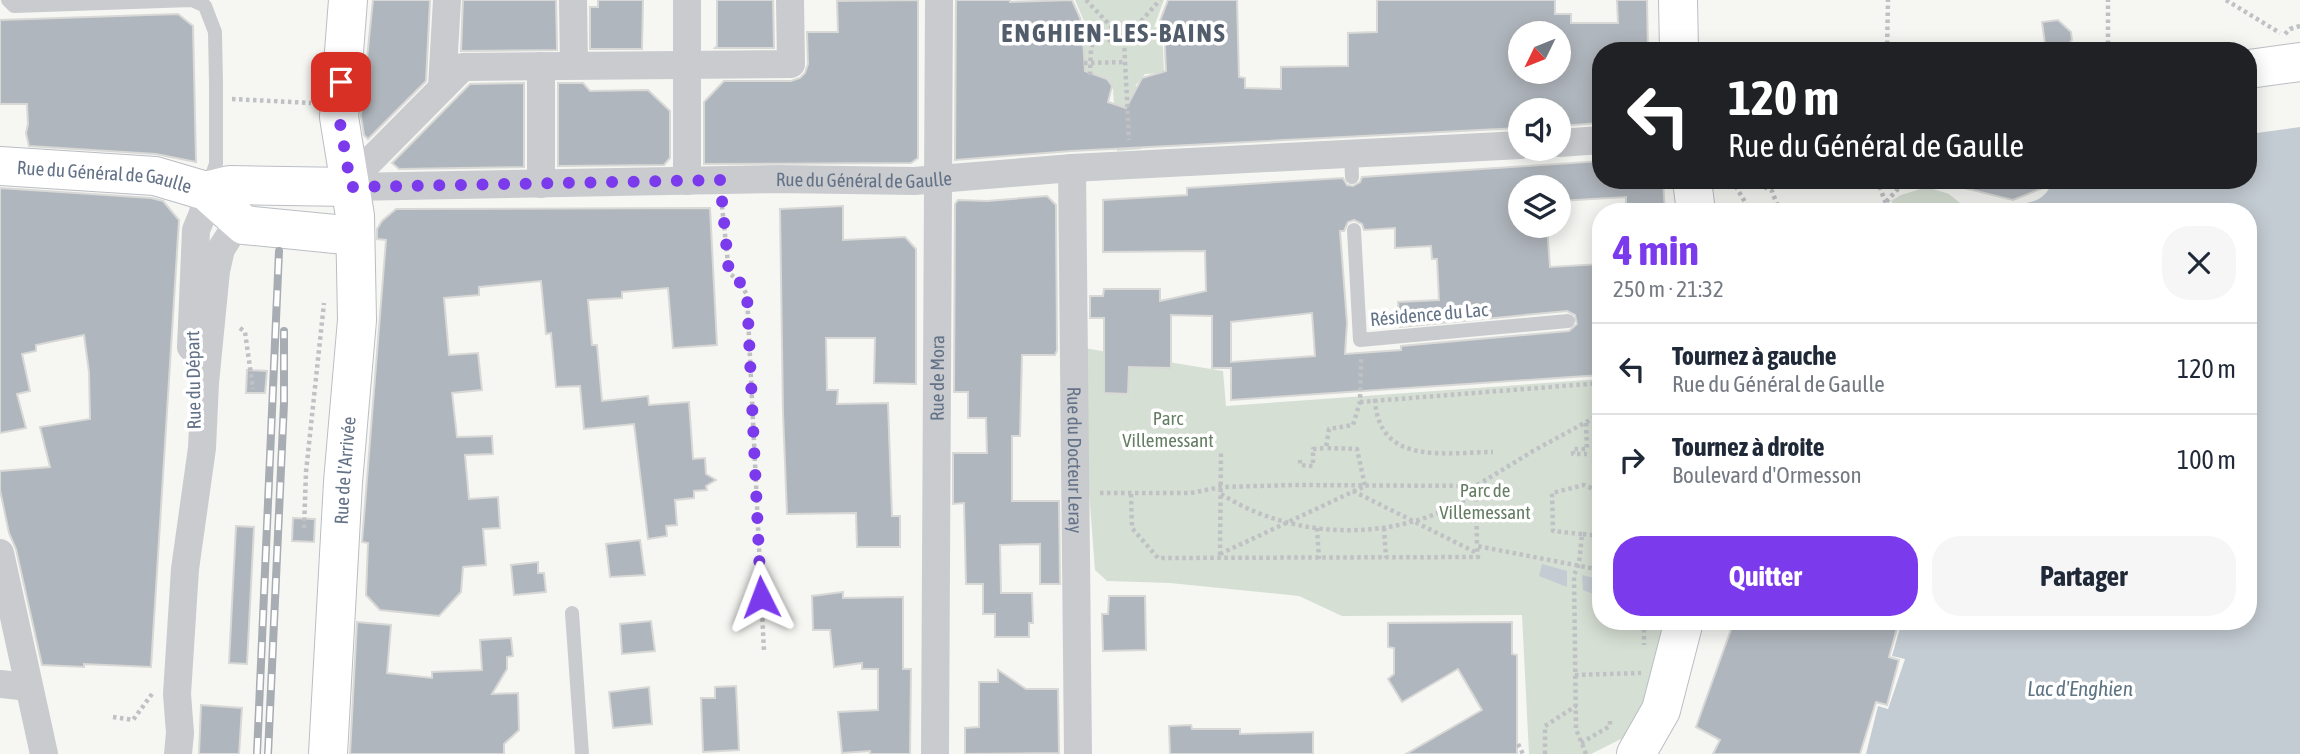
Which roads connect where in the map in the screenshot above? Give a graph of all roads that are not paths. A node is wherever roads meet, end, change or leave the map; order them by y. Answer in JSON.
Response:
{"nodes":[{"id":1,"x":8,"y":0,"type":"edge"},
{"id":2,"x":348,"y":0,"type":"edge"},
{"id":3,"x":447,"y":0,"type":"edge"},
{"id":4,"x":573,"y":0,"type":"edge"},
{"id":5,"x":687,"y":0,"type":"edge"},
{"id":6,"x":790,"y":0,"type":"edge"},
{"id":7,"x":939,"y":0,"type":"edge"},
{"id":8,"x":1678,"y":0,"type":"edge"},
{"id":9,"x":173,"y":1,"type":"edge"},
{"id":10,"x":1679,"y":42,"type":"edge"},
{"id":11,"x":2292,"y":49,"type":"edge"},
{"id":12,"x":574,"y":65,"type":"junction"},
{"id":13,"x":687,"y":65,"type":"junction"},
{"id":14,"x":2257,"y":65,"type":"edge"},
{"id":15,"x":541,"y":66,"type":"junction"},
{"id":16,"x":442,"y":87,"type":"junction"},
{"id":17,"x":339,"y":111,"type":"junction"},
{"id":18,"x":1592,"y":141,"type":"edge"},
{"id":19,"x":1571,"y":142,"type":"edge"},
{"id":20,"x":1508,"y":147,"type":"edge"},
{"id":21,"x":0,"y":166,"type":"edge"},
{"id":22,"x":1072,"y":168,"type":"junction"},
{"id":23,"x":358,"y":177,"type":"junction"},
{"id":24,"x":937,"y":180,"type":"junction"},
{"id":25,"x":687,"y":181,"type":"junction"},
{"id":26,"x":541,"y":184,"type":"junction"},
{"id":27,"x":302,"y":188,"type":"junction"},
{"id":28,"x":204,"y":202,"type":"junction"},
{"id":29,"x":244,"y":225,"type":"junction"},
{"id":30,"x":1354,"y":230,"type":"dead end"},
{"id":31,"x":355,"y":236,"type":"junction"},
{"id":32,"x":1568,"y":321,"type":"dead end"},
{"id":33,"x":205,"y":383,"type":"junction"},
{"id":34,"x":194,"y":507,"type":"junction"},
{"id":35,"x":0,"y":553,"type":"edge"},
{"id":36,"x":572,"y":613,"type":"dead end"},
{"id":37,"x":1682,"y":630,"type":"edge"},
{"id":38,"x":1700,"y":630,"type":"edge"},
{"id":39,"x":0,"y":684,"type":"edge"},
{"id":40,"x":29,"y":687,"type":"junction"},
{"id":41,"x":177,"y":709,"type":"junction"},
{"id":42,"x":44,"y":754,"type":"edge"},
{"id":43,"x":166,"y":754,"type":"edge"},
{"id":44,"x":178,"y":754,"type":"edge"},
{"id":45,"x":328,"y":754,"type":"edge"},
{"id":46,"x":582,"y":754,"type":"edge"},
{"id":47,"x":935,"y":754,"type":"edge"},
{"id":48,"x":1078,"y":754,"type":"edge"},
{"id":49,"x":1636,"y":754,"type":"edge"},
{"id":50,"x":1657,"y":754,"type":"edge"}],
"edges":[{"from":1,"to":9,"type":"lane"},
{"from":2,"to":17,"type":"main road"},
{"from":3,"to":16,"type":"street"},
{"from":4,"to":12,"type":"street"},
{"from":5,"to":13,"type":"street"},
{"from":6,"to":13,"type":"street"},
{"from":7,"to":24,"type":"street","name":"Rue de Mora"},
{"from":8,"to":10,"type":"main road"},
{"from":9,"to":28,"type":"lane"},
{"from":11,"to":14,"type":"main road"},
{"from":12,"to":13,"type":"street"},
{"from":12,"to":15,"type":"street"},
{"from":13,"to":25,"type":"street"},
{"from":15,"to":16,"type":"street"},
{"from":15,"to":26,"type":"street"},
{"from":16,"to":23,"type":"street"},
{"from":17,"to":23,"type":"main road","name":"Rue de l'Arrivée"},
{"from":17,"to":27,"type":"main road"},
{"from":18,"to":19,"type":"street"},
{"from":20,"to":22,"type":"street","name":"Rue du Général de Gaulle"},
{"from":21,"to":28,"type":"main road","name":"Rue du Général de Gaulle"},
{"from":22,"to":24,"type":"street","name":"Rue du Général de Gaulle"},
{"from":22,"to":48,"type":"street","name":"Rue du Docteur Leray"},
{"from":23,"to":26,"type":"street","name":"Rue du Général de Gaulle"},
{"from":23,"to":27,"type":"main road","name":"Rue du Général de Gaulle"},
{"from":23,"to":31,"type":"main road","name":"Rue de l'Arrivée"},
{"from":24,"to":25,"type":"street","name":"Rue du Général de Gaulle"},
{"from":24,"to":47,"type":"street","name":"Rue de Mora"},
{"from":25,"to":26,"type":"street","name":"Rue du Général de Gaulle"},
{"from":27,"to":28,"type":"main road","name":"Rue du Général de Gaulle"},
{"from":28,"to":29,"type":"main road","name":"Rue du Général de Gaulle"},
{"from":28,"to":33,"type":"street","name":"Rue du Départ"},
{"from":28,"to":34,"type":"street","name":"Rue du Départ"},
{"from":29,"to":31,"type":"main road"},
{"from":29,"to":33,"type":"street","name":"Rue du Départ"},
{"from":30,"to":32,"type":"lane","name":"Résidence du Lac"},
{"from":31,"to":45,"type":"main road","name":"Rue de l'Arrivée"},
{"from":33,"to":34,"type":"street","name":"Rue du Départ"},
{"from":34,"to":41,"type":"street","name":"Rue du Départ"},
{"from":35,"to":40,"type":"street"},
{"from":36,"to":46,"type":"lane"},
{"from":37,"to":49,"type":"main road"},
{"from":38,"to":50,"type":"main road"},
{"from":39,"to":40,"type":"street"},
{"from":40,"to":42,"type":"street"},
{"from":41,"to":43,"type":"street"},
{"from":41,"to":44,"type":"street","name":"Rue du Départ"}]}
